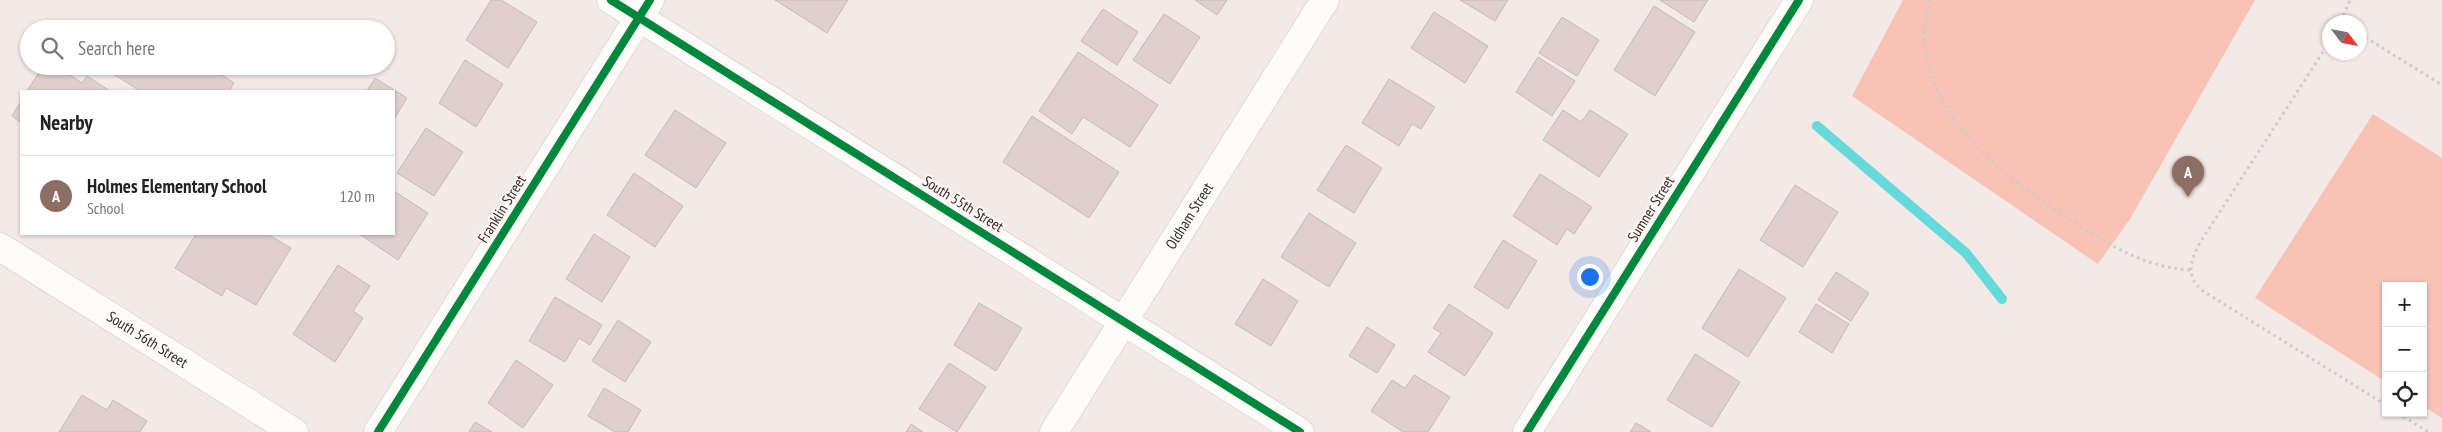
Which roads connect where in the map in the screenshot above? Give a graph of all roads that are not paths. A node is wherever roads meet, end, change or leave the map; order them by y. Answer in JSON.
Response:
{"nodes":[{"id":1,"x":611,"y":0,"type":"edge"},
{"id":2,"x":1325,"y":0,"type":"edge"},
{"id":3,"x":1799,"y":0,"type":"edge"},
{"id":4,"x":644,"y":9,"type":"edge"},
{"id":5,"x":0,"y":247,"type":"edge"},
{"id":6,"x":1123,"y":321,"type":"junction"},
{"id":7,"x":294,"y":432,"type":"edge"},
{"id":8,"x":378,"y":432,"type":"edge"},
{"id":9,"x":1054,"y":432,"type":"edge"},
{"id":10,"x":1300,"y":432,"type":"edge"},
{"id":11,"x":1528,"y":432,"type":"edge"}],
"edges":[{"from":1,"to":4,"type":"street","name":"South 55th Street"},
{"from":2,"to":6,"type":"street","name":"Oldham Street"},
{"from":3,"to":11,"type":"street","name":"Sumner Street"},
{"from":4,"to":6,"type":"street","name":"South 55th Street"},
{"from":4,"to":8,"type":"street","name":"Franklin Street"},
{"from":5,"to":7,"type":"street","name":"South 56th Street"},
{"from":6,"to":9,"type":"street","name":"Oldham Street"},
{"from":6,"to":10,"type":"street","name":"South 55th Street"}]}
